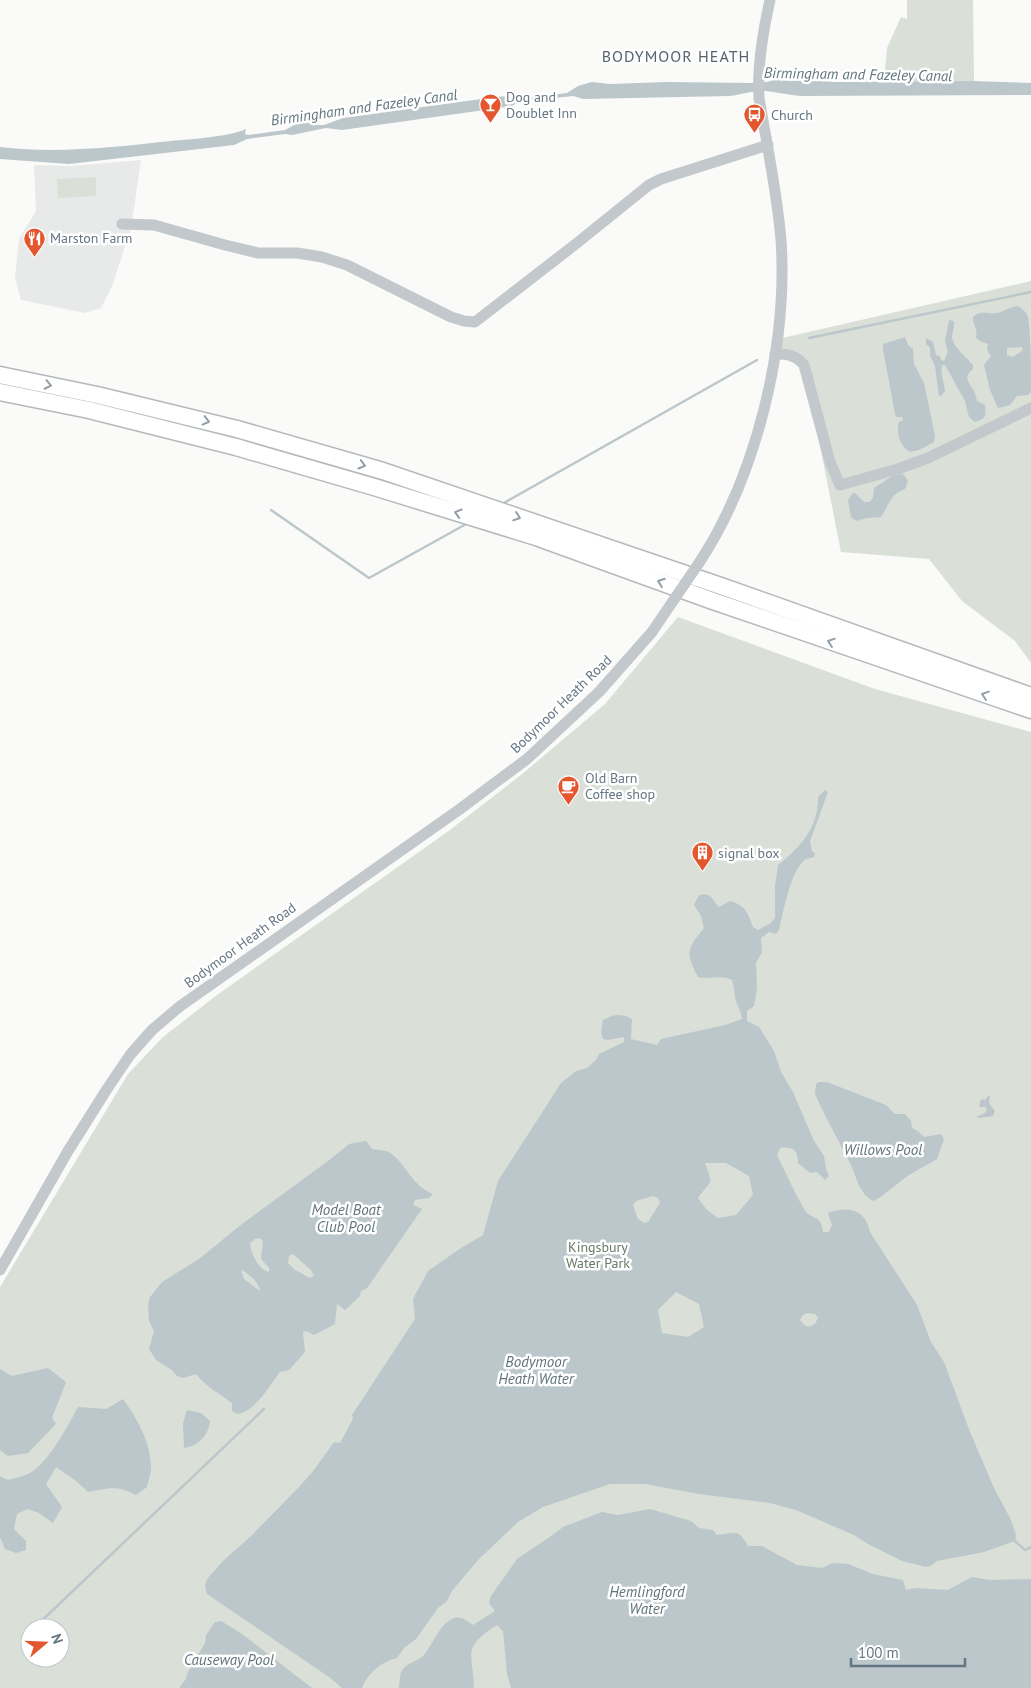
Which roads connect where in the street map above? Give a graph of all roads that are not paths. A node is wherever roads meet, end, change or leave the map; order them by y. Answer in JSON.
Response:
{"nodes":[{"id":1,"x":770,"y":0,"type":"edge"},
{"id":2,"x":768,"y":145,"type":"junction"},
{"id":3,"x":122,"y":224,"type":"dead end"},
{"id":4,"x":775,"y":354,"type":"junction"},
{"id":5,"x":0,"y":375,"type":"edge"},
{"id":6,"x":0,"y":392,"type":"edge"},
{"id":7,"x":1031,"y":408,"type":"edge"},
{"id":8,"x":1031,"y":696,"type":"edge"},
{"id":9,"x":1031,"y":710,"type":"edge"},
{"id":10,"x":0,"y":1270,"type":"edge"}],
"edges":[{"from":1,"to":2,"type":"street","name":"Bodymoor Heath Road"},
{"from":2,"to":3,"type":"street"},
{"from":2,"to":4,"type":"street","name":"Bodymoor Heath Road"},
{"from":4,"to":7,"type":"street"},
{"from":4,"to":10,"type":"street","name":"Bodymoor Heath Road","bridge":true},
{"from":5,"to":8,"type":"highway","one_way":true},
{"from":9,"to":6,"type":"highway","one_way":true}]}
